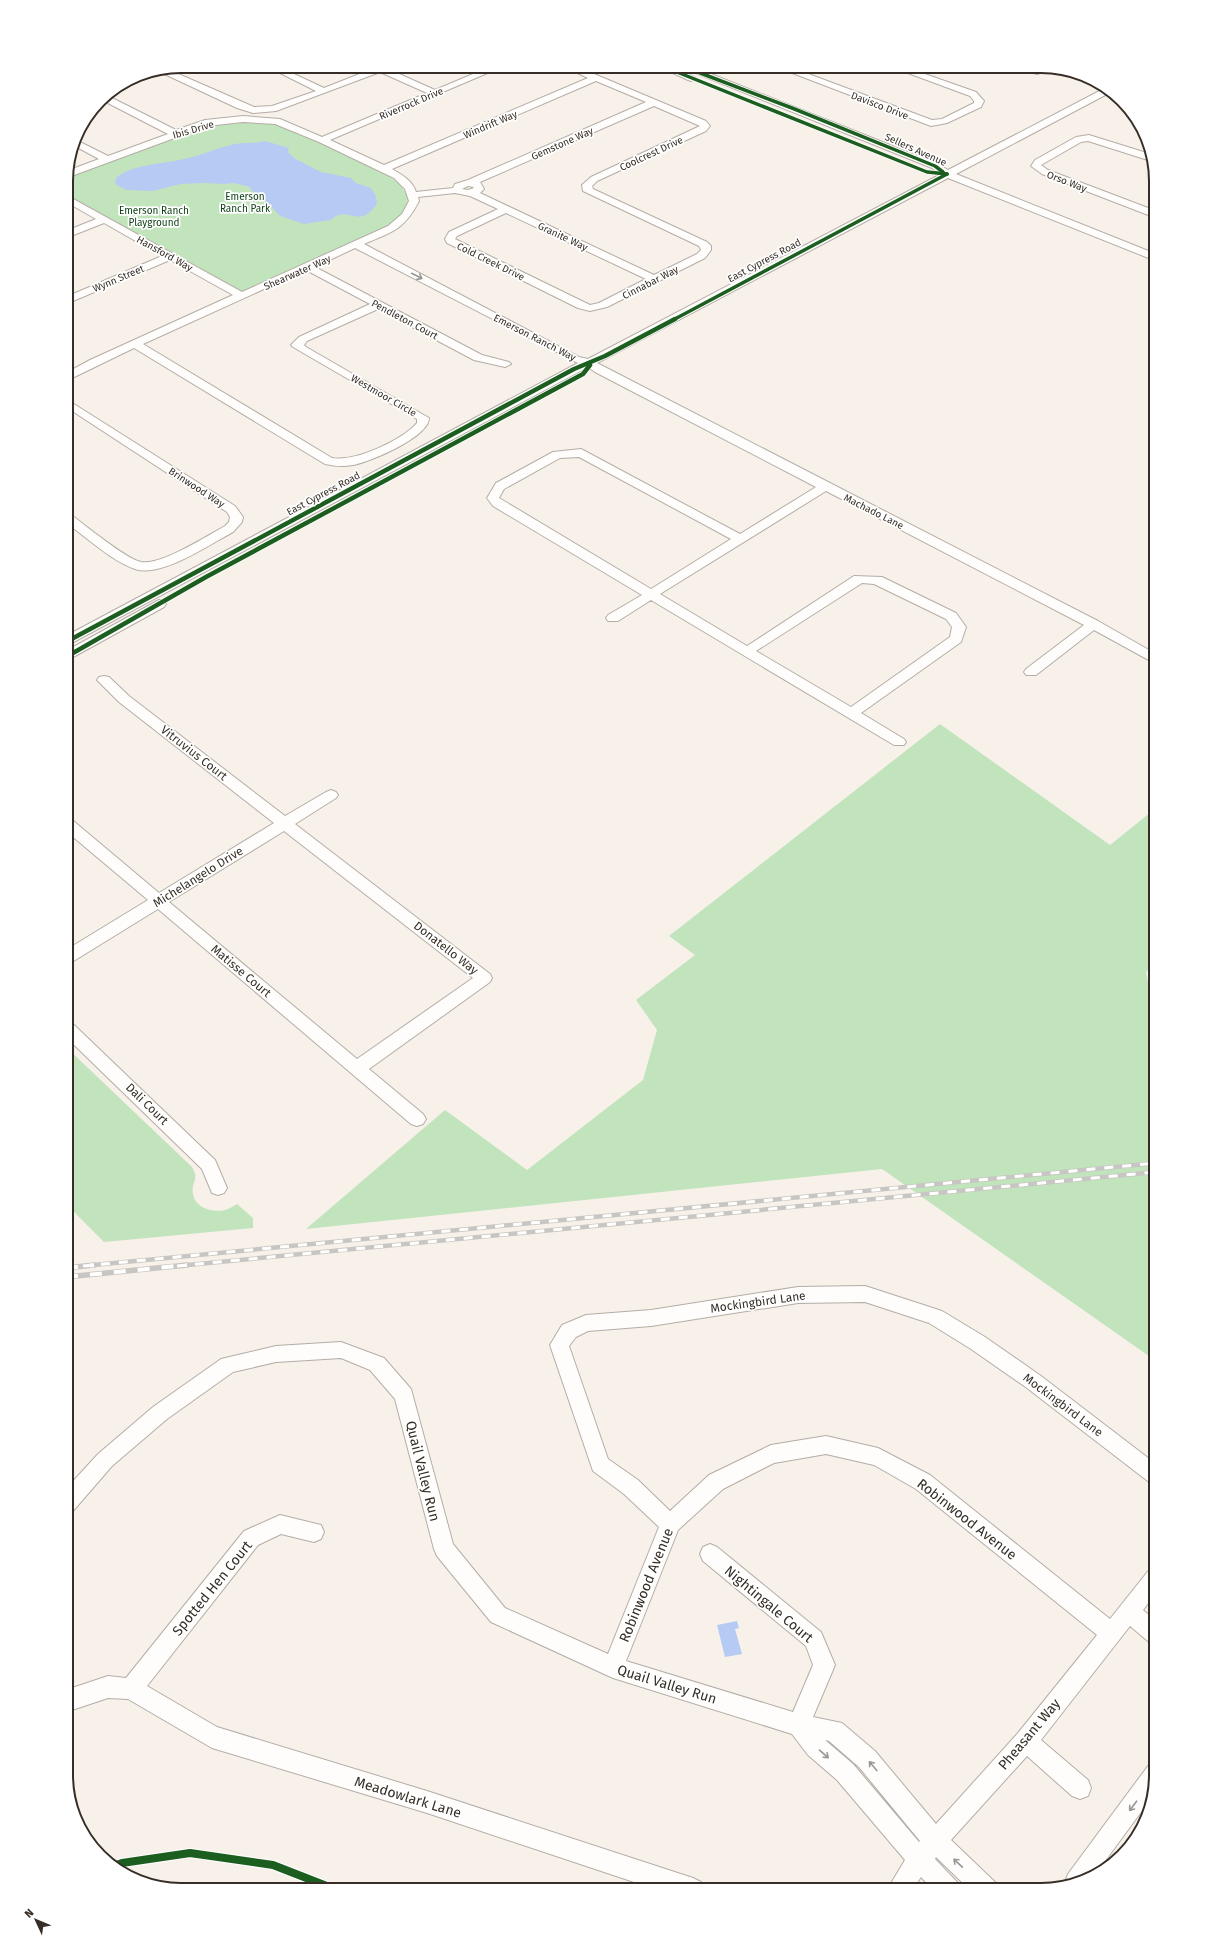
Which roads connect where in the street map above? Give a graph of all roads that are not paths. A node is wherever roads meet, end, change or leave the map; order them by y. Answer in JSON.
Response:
{"nodes":[{"id":1,"x":286,"y":73,"type":"edge"},
{"id":2,"x":366,"y":73,"type":"edge"},
{"id":3,"x":394,"y":73,"type":"edge"},
{"id":4,"x":482,"y":73,"type":"edge"},
{"id":5,"x":584,"y":73,"type":"edge"},
{"id":6,"x":680,"y":73,"type":"edge"},
{"id":7,"x":700,"y":73,"type":"edge"},
{"id":8,"x":798,"y":73,"type":"edge"},
{"id":9,"x":913,"y":73,"type":"edge"},
{"id":10,"x":170,"y":74,"type":"edge"},
{"id":11,"x":596,"y":78,"type":"junction"},
{"id":12,"x":324,"y":90,"type":"junction"},
{"id":13,"x":434,"y":92,"type":"junction"},
{"id":14,"x":1103,"y":92,"type":"edge"},
{"id":15,"x":110,"y":100,"type":"edge"},
{"id":16,"x":654,"y":102,"type":"junction"},
{"id":17,"x":174,"y":133,"type":"junction"},
{"id":18,"x":322,"y":140,"type":"junction"},
{"id":19,"x":79,"y":145,"type":"edge"},
{"id":20,"x":1146,"y":156,"type":"edge"},
{"id":21,"x":106,"y":159,"type":"junction"},
{"id":22,"x":384,"y":169,"type":"junction"},
{"id":23,"x":73,"y":172,"type":"edge"},
{"id":24,"x":947,"y":174,"type":"junction"},
{"id":25,"x":471,"y":188,"type":"junction"},
{"id":26,"x":412,"y":195,"type":"junction"},
{"id":27,"x":73,"y":202,"type":"edge"},
{"id":28,"x":506,"y":209,"type":"junction"},
{"id":29,"x":1149,"y":212,"type":"edge"},
{"id":30,"x":105,"y":219,"type":"junction"},
{"id":31,"x":73,"y":232,"type":"edge"},
{"id":32,"x":362,"y":243,"type":"junction"},
{"id":33,"x":706,"y":250,"type":"joint"},
{"id":34,"x":1149,"y":255,"type":"edge"},
{"id":35,"x":170,"y":256,"type":"junction"},
{"id":36,"x":308,"y":267,"type":"junction"},
{"id":37,"x":654,"y":279,"type":"junction"},
{"id":38,"x":242,"y":296,"type":"junction"},
{"id":39,"x":73,"y":297,"type":"edge"},
{"id":40,"x":378,"y":305,"type":"junction"},
{"id":41,"x":590,"y":308,"type":"joint"},
{"id":42,"x":135,"y":344,"type":"junction"},
{"id":43,"x":506,"y":364,"type":"dead end"},
{"id":44,"x":591,"y":364,"type":"junction"},
{"id":45,"x":73,"y":374,"type":"edge"},
{"id":46,"x":73,"y":407,"type":"edge"},
{"id":47,"x":826,"y":486,"type":"junction"},
{"id":48,"x":73,"y":522,"type":"edge"},
{"id":49,"x":740,"y":539,"type":"junction"},
{"id":50,"x":650,"y":595,"type":"junction"},
{"id":51,"x":613,"y":618,"type":"dead end"},
{"id":52,"x":1093,"y":624,"type":"junction"},
{"id":53,"x":73,"y":638,"type":"edge"},
{"id":54,"x":746,"y":652,"type":"junction"},
{"id":55,"x":73,"y":653,"type":"edge"},
{"id":56,"x":1149,"y":653,"type":"edge"},
{"id":57,"x":1031,"y":672,"type":"dead end"},
{"id":58,"x":104,"y":680,"type":"dead end"},
{"id":59,"x":851,"y":714,"type":"junction"},
{"id":60,"x":899,"y":742,"type":"dead end"},
{"id":61,"x":331,"y":795,"type":"dead end"},
{"id":62,"x":285,"y":824,"type":"junction"},
{"id":63,"x":73,"y":829,"type":"edge"},
{"id":64,"x":158,"y":901,"type":"junction"},
{"id":65,"x":73,"y":954,"type":"edge"},
{"id":66,"x":73,"y":1034,"type":"edge"},
{"id":67,"x":357,"y":1068,"type":"junction"},
{"id":68,"x":416,"y":1119,"type":"dead end"},
{"id":69,"x":218,"y":1188,"type":"dead end"},
{"id":70,"x":1149,"y":1471,"type":"edge"},
{"id":71,"x":73,"y":1496,"type":"edge"},
{"id":72,"x":670,"y":1524,"type":"junction"},
{"id":73,"x":314,"y":1532,"type":"dead end"},
{"id":74,"x":710,"y":1554,"type":"dead end"},
{"id":75,"x":1149,"y":1586,"type":"edge"},
{"id":76,"x":1128,"y":1611,"type":"junction"},
{"id":77,"x":1149,"y":1629,"type":"edge"},
{"id":78,"x":1112,"y":1634,"type":"junction"},
{"id":79,"x":613,"y":1667,"type":"junction"},
{"id":80,"x":131,"y":1689,"type":"junction"},
{"id":81,"x":73,"y":1699,"type":"edge"},
{"id":82,"x":799,"y":1725,"type":"junction"},
{"id":83,"x":1026,"y":1741,"type":"junction"},
{"id":84,"x":1148,"y":1784,"type":"edge"},
{"id":85,"x":1080,"y":1788,"type":"dead end"},
{"id":86,"x":935,"y":1841,"type":"junction"},
{"id":87,"x":919,"y":1859,"type":"junction"},
{"id":88,"x":1081,"y":1875,"type":"edge"},
{"id":89,"x":672,"y":1883,"type":"edge"},
{"id":90,"x":904,"y":1883,"type":"edge"},
{"id":91,"x":942,"y":1883,"type":"edge"},
{"id":92,"x":980,"y":1883,"type":"edge"}],
"edges":[{"from":1,"to":12,"type":"street"},
{"from":2,"to":12,"type":"street"},
{"from":3,"to":13,"type":"street"},
{"from":4,"to":13,"type":"street","name":"Riverrock Drive"},
{"from":5,"to":11,"type":"street","name":"Coolcrest Drive"},
{"from":6,"to":24,"type":"street","name":"Sellers Avenue"},
{"from":7,"to":24,"type":"street","name":"Sellers Avenue"},
{"from":8,"to":9,"type":"street","name":"Davisco Drive"},
{"from":10,"to":12,"type":"street"},
{"from":11,"to":16,"type":"street","name":"Coolcrest Drive"},
{"from":11,"to":22,"type":"street","name":"Windrift Way"},
{"from":13,"to":18,"type":"street","name":"Riverrock Drive"},
{"from":14,"to":24,"type":"street","name":"East Cypress Road"},
{"from":15,"to":17,"type":"street"},
{"from":16,"to":25,"type":"street","name":"Gemstone Way"},
{"from":16,"to":33,"type":"street","name":"Coolcrest Drive"},
{"from":17,"to":18,"type":"street","name":"Ibis Drive"},
{"from":17,"to":21,"type":"street","name":"Ibis Drive"},
{"from":18,"to":22,"type":"street"},
{"from":19,"to":21,"type":"street"},
{"from":20,"to":29,"type":"street","name":"Orso Way"},
{"from":21,"to":23,"type":"street","name":"Ibis Drive"},
{"from":22,"to":26,"type":"street"},
{"from":24,"to":34,"type":"street","name":"Sellers Avenue"},
{"from":24,"to":44,"type":"street","name":"East Cypress Road"},
{"from":25,"to":26,"type":"street","name":"Gemstone Way"},
{"from":25,"to":28,"type":"street","name":"Granite Way"},
{"from":26,"to":32,"type":"street","name":"Shearwater Way"},
{"from":27,"to":30,"type":"street","name":"Hansford Way"},
{"from":28,"to":37,"type":"street","name":"Granite Way"},
{"from":28,"to":41,"type":"street","name":"Cold Creek Drive"},
{"from":30,"to":31,"type":"street"},
{"from":30,"to":35,"type":"street","name":"Hansford Way"},
{"from":32,"to":36,"type":"street","name":"Shearwater Way"},
{"from":32,"to":44,"type":"street","name":"Emerson Ranch Way"},
{"from":33,"to":37,"type":"street","name":"Cinnabar Way"},
{"from":35,"to":38,"type":"street","name":"Hansford Way"},
{"from":35,"to":39,"type":"street","name":"Wynn Street"},
{"from":36,"to":38,"type":"street","name":"Shearwater Way"},
{"from":36,"to":40,"type":"street","name":"Pendleton Court"},
{"from":37,"to":41,"type":"street","name":"Cinnabar Way"},
{"from":38,"to":42,"type":"street","name":"Shearwater Way"},
{"from":40,"to":42,"type":"street","name":"Westmoor Circle"},
{"from":40,"to":43,"type":"street","name":"Pendleton Court"},
{"from":42,"to":45,"type":"street","name":"Shearwater Way"},
{"from":44,"to":47,"type":"street","name":"Machado Lane"},
{"from":44,"to":53,"type":"street","name":"East Cypress Road"},
{"from":44,"to":55,"type":"street","name":"East Cypress Road"},
{"from":46,"to":48,"type":"street","name":"Brinwood Way"},
{"from":47,"to":49,"type":"street"},
{"from":47,"to":52,"type":"street","name":"Machado Lane"},
{"from":49,"to":50,"type":"street"},
{"from":49,"to":50,"type":"street"},
{"from":50,"to":51,"type":"street"},
{"from":50,"to":54,"type":"street"},
{"from":52,"to":56,"type":"street","name":"Machado Lane"},
{"from":52,"to":57,"type":"street"},
{"from":54,"to":59,"type":"street"},
{"from":54,"to":59,"type":"street"},
{"from":58,"to":62,"type":"street","name":"Vitruvius Court"},
{"from":59,"to":60,"type":"street"},
{"from":61,"to":62,"type":"street","name":"Michelangelo Drive"},
{"from":62,"to":64,"type":"street","name":"Michelangelo Drive"},
{"from":62,"to":67,"type":"street","name":"Donatello Way"},
{"from":63,"to":64,"type":"street","name":"Matisse Court"},
{"from":64,"to":65,"type":"street","name":"Michelangelo Drive"},
{"from":64,"to":67,"type":"street","name":"Matisse Court"},
{"from":66,"to":69,"type":"street","name":"Dali Court"},
{"from":67,"to":68,"type":"street","name":"Matisse Court"},
{"from":70,"to":72,"type":"street","name":"Mockingbird Lane"},
{"from":71,"to":79,"type":"street","name":"Quail Valley Run"},
{"from":72,"to":78,"type":"street","name":"Robinwood Avenue"},
{"from":72,"to":79,"type":"street","name":"Robinwood Avenue"},
{"from":73,"to":80,"type":"street","name":"Spotted Hen Court"},
{"from":74,"to":82,"type":"street","name":"Nightingale Court"},
{"from":75,"to":76,"type":"street","name":"Pheasant Way"},
{"from":76,"to":77,"type":"street"},
{"from":76,"to":78,"type":"street","name":"Pheasant Way"},
{"from":78,"to":83,"type":"street","name":"Pheasant Way"},
{"from":79,"to":82,"type":"street","name":"Quail Valley Run"},
{"from":80,"to":81,"type":"street"},
{"from":80,"to":89,"type":"street","name":"Meadowlark Lane"},
{"from":86,"to":82,"type":"street","name":"Quail Valley Run","one_way":true},
{"from":82,"to":87,"type":"street","one_way":true},
{"from":83,"to":85,"type":"street"},
{"from":83,"to":86,"type":"street","name":"Pheasant Way"},
{"from":84,"to":88,"type":"street","one_way":true},
{"from":86,"to":87,"type":"street","name":"Pheasant Way"},
{"from":92,"to":86,"type":"street","name":"Quail Valley Run","one_way":true},
{"from":87,"to":90,"type":"street","name":"Pheasant Way"},
{"from":87,"to":91,"type":"street"}]}
